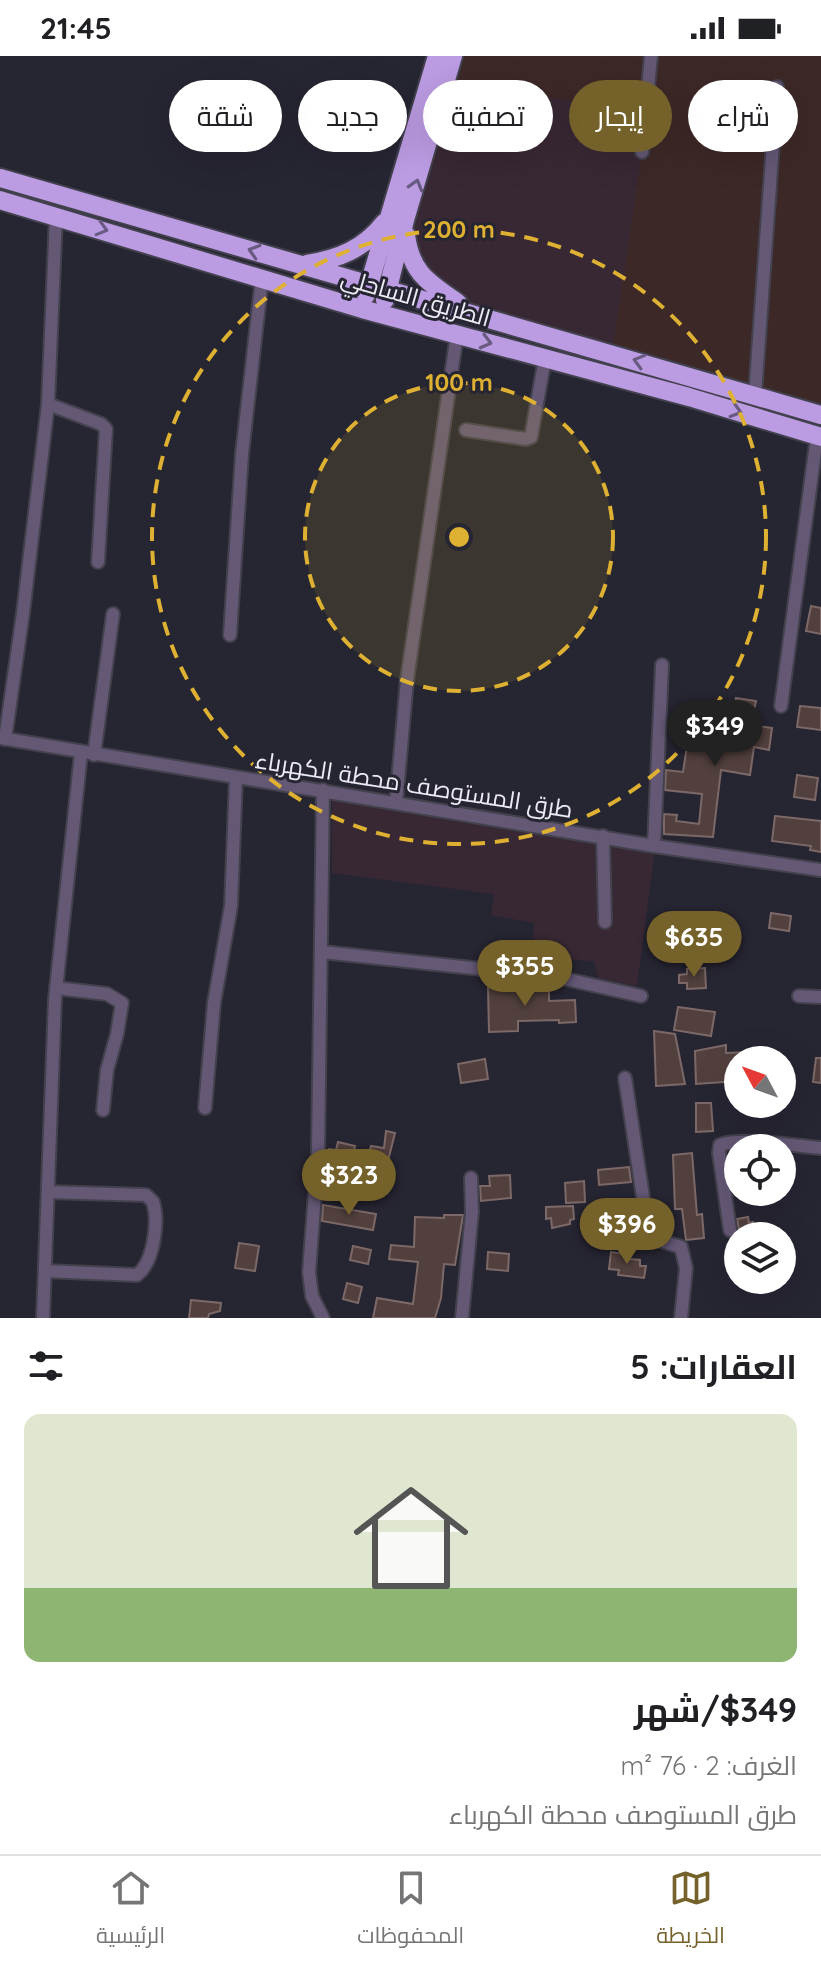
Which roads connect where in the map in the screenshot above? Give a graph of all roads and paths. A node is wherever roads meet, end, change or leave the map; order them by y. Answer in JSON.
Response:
{"nodes":[{"id":1,"x":437,"y":56,"type":"edge"},
{"id":2,"x":453,"y":56,"type":"edge"},
{"id":3,"x":651,"y":56,"type":"edge"},
{"id":4,"x":649,"y":80,"type":"edge"},
{"id":5,"x":772,"y":152,"type":"edge"},
{"id":6,"x":0,"y":178,"type":"edge"},
{"id":7,"x":0,"y":200,"type":"edge"},
{"id":8,"x":398,"y":215,"type":"junction"},
{"id":9,"x":56,"y":216,"type":"junction"},
{"id":10,"x":301,"y":265,"type":"junction"},
{"id":11,"x":262,"y":278,"type":"junction"},
{"id":12,"x":368,"y":285,"type":"junction"},
{"id":13,"x":388,"y":291,"type":"junction"},
{"id":14,"x":362,"y":309,"type":"junction"},
{"id":15,"x":470,"y":312,"type":"junction"},
{"id":16,"x":382,"y":314,"type":"junction"},
{"id":17,"x":457,"y":334,"type":"junction"},
{"id":18,"x":545,"y":358,"type":"junction"},
{"id":19,"x":755,"y":395,"type":"junction"},
{"id":20,"x":48,"y":404,"type":"junction"},
{"id":21,"x":821,"y":415,"type":"edge"},
{"id":22,"x":466,"y":430,"type":"dead end"},
{"id":23,"x":819,"y":436,"type":"edge"},
{"id":24,"x":98,"y":562,"type":"dead end"},
{"id":25,"x":113,"y":614,"type":"dead end"},
{"id":26,"x":230,"y":635,"type":"dead end"},
{"id":27,"x":662,"y":665,"type":"dead end"},
{"id":28,"x":781,"y":706,"type":"dead end"},
{"id":29,"x":2,"y":739,"type":"edge"},
{"id":30,"x":88,"y":754,"type":"junction"},
{"id":31,"x":236,"y":778,"type":"junction"},
{"id":32,"x":323,"y":790,"type":"junction"},
{"id":33,"x":396,"y":803,"type":"junction"},
{"id":34,"x":603,"y":836,"type":"junction"},
{"id":35,"x":654,"y":846,"type":"junction"},
{"id":36,"x":821,"y":870,"type":"edge"},
{"id":37,"x":605,"y":922,"type":"dead end"},
{"id":38,"x":322,"y":952,"type":"junction"},
{"id":39,"x":56,"y":988,"type":"junction"},
{"id":40,"x":641,"y":996,"type":"dead end"},
{"id":41,"x":799,"y":996,"type":"dead end"},
{"id":42,"x":821,"y":997,"type":"edge"},
{"id":43,"x":625,"y":1078,"type":"dead end"},
{"id":44,"x":205,"y":1108,"type":"dead end"},
{"id":45,"x":103,"y":1110,"type":"dead end"},
{"id":46,"x":821,"y":1148,"type":"edge"},
{"id":47,"x":471,"y":1178,"type":"dead end"},
{"id":48,"x":48,"y":1192,"type":"junction"},
{"id":49,"x":729,"y":1222,"type":"edge"},
{"id":50,"x":45,"y":1271,"type":"junction"},
{"id":51,"x":43,"y":1318,"type":"edge"},
{"id":52,"x":323,"y":1318,"type":"edge"},
{"id":53,"x":462,"y":1318,"type":"edge"},
{"id":54,"x":681,"y":1318,"type":"edge"}],
"edges":[{"from":1,"to":8,"type":"highway"},
{"from":8,"to":2,"type":"highway","one_way":true},
{"from":3,"to":4,"type":"street"},
{"from":5,"to":19,"type":"street"},
{"from":10,"to":6,"type":"highway","name":"الطريق الساحلي","one_way":true},
{"from":7,"to":9,"type":"highway","name":"الطريق الساحلي"},
{"from":8,"to":10,"type":"highway"},
{"from":8,"to":12,"type":"highway"},
{"from":8,"to":13,"type":"highway"},
{"from":8,"to":15,"type":"highway"},
{"from":9,"to":11,"type":"highway","name":"الطريق الساحلي","one_way":true},
{"from":9,"to":20,"type":"street"},
{"from":10,"to":12,"type":"highway","name":"الطريق الساحلي"},
{"from":11,"to":14,"type":"highway","name":"الطريق الساحلي"},
{"from":11,"to":26,"type":"street"},
{"from":12,"to":13,"type":"highway","name":"الطريق الساحلي"},
{"from":12,"to":14,"type":"highway"},
{"from":13,"to":15,"type":"highway","name":"الطريق الساحلي"},
{"from":13,"to":16,"type":"highway"},
{"from":14,"to":16,"type":"highway","name":"الطريق الساحلي"},
{"from":19,"to":15,"type":"highway","name":"الطريق الساحلي","one_way":true},
{"from":16,"to":17,"type":"highway","name":"الطريق الساحلي"},
{"from":17,"to":18,"type":"highway","name":"الطريق الساحلي","one_way":true},
{"from":17,"to":33,"type":"street"},
{"from":18,"to":22,"type":"street"},
{"from":18,"to":23,"type":"highway","name":"الطريق الساحلي","one_way":true},
{"from":19,"to":21,"type":"highway","name":"الطريق الساحلي"},
{"from":20,"to":24,"type":"street"},
{"from":20,"to":29,"type":"street"},
{"from":23,"to":28,"type":"street"},
{"from":25,"to":30,"type":"street"},
{"from":27,"to":35,"type":"street"},
{"from":29,"to":30,"type":"street","name":"طرق المستوصف محطة الكهرباء"},
{"from":30,"to":31,"type":"street","name":"طرق المستوصف محطة الكهرباء"},
{"from":30,"to":39,"type":"street"},
{"from":31,"to":32,"type":"street","name":"طرق المستوصف محطة الكهرباء"},
{"from":31,"to":44,"type":"street"},
{"from":32,"to":33,"type":"street","name":"طرق المستوصف محطة الكهرباء"},
{"from":32,"to":38,"type":"street"},
{"from":33,"to":34,"type":"street","name":"طرق المستوصف محطة الكهرباء"},
{"from":34,"to":35,"type":"street","name":"طرق المستوصف محطة الكهرباء"},
{"from":34,"to":37,"type":"street"},
{"from":35,"to":36,"type":"street","name":"طرق المستوصف محطة الكهرباء"},
{"from":38,"to":40,"type":"street"},
{"from":38,"to":52,"type":"street"},
{"from":39,"to":45,"type":"street"},
{"from":39,"to":48,"type":"street"},
{"from":41,"to":42,"type":"street"},
{"from":43,"to":54,"type":"street"},
{"from":46,"to":49,"type":"street"},
{"from":47,"to":53,"type":"street"},
{"from":48,"to":50,"type":"street"},
{"from":48,"to":50,"type":"street"},
{"from":50,"to":51,"type":"street"}]}
